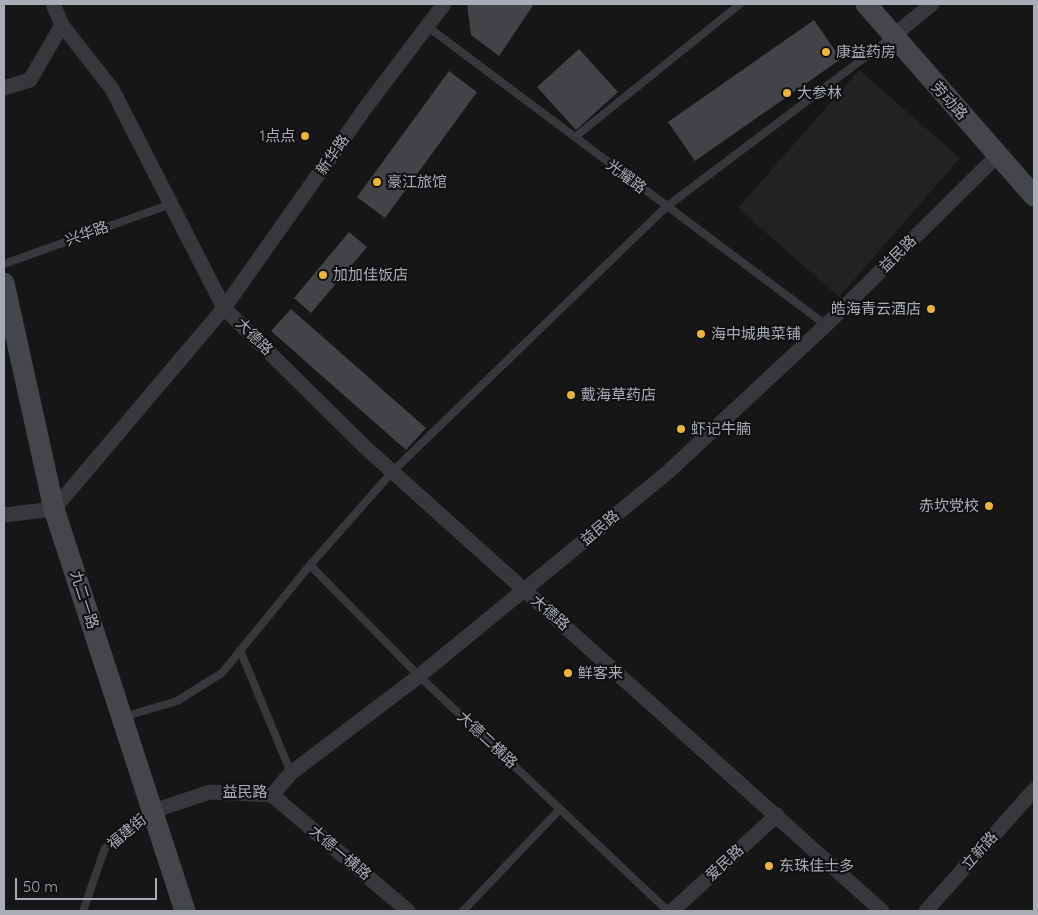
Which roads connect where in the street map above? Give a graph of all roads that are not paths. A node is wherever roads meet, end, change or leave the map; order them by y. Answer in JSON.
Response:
{"nodes":[{"id":1,"x":53,"y":4,"type":"edge"},
{"id":2,"x":444,"y":4,"type":"edge"},
{"id":3,"x":740,"y":4,"type":"edge"},
{"id":4,"x":866,"y":4,"type":"edge"},
{"id":5,"x":932,"y":4,"type":"edge"},
{"id":6,"x":62,"y":26,"type":"junction"},
{"id":7,"x":428,"y":26,"type":"junction"},
{"id":8,"x":893,"y":36,"type":"junction"},
{"id":9,"x":4,"y":88,"type":"edge"},
{"id":10,"x":574,"y":137,"type":"junction"},
{"id":11,"x":998,"y":155,"type":"junction"},
{"id":12,"x":1034,"y":196,"type":"edge"},
{"id":13,"x":171,"y":204,"type":"junction"},
{"id":14,"x":666,"y":207,"type":"junction"},
{"id":15,"x":4,"y":264,"type":"edge"},
{"id":16,"x":4,"y":283,"type":"edge"},
{"id":17,"x":224,"y":308,"type":"junction"},
{"id":18,"x":826,"y":325,"type":"junction"},
{"id":19,"x":393,"y":472,"type":"junction"},
{"id":20,"x":54,"y":508,"type":"junction"},
{"id":21,"x":4,"y":515,"type":"edge"},
{"id":22,"x":310,"y":565,"type":"junction"},
{"id":23,"x":524,"y":591,"type":"junction"},
{"id":24,"x":240,"y":650,"type":"junction"},
{"id":25,"x":419,"y":676,"type":"junction"},
{"id":26,"x":122,"y":717,"type":"junction"},
{"id":27,"x":291,"y":773,"type":"junction"},
{"id":28,"x":1034,"y":790,"type":"edge"},
{"id":29,"x":272,"y":795,"type":"junction"},
{"id":30,"x":560,"y":809,"type":"junction"},
{"id":31,"x":153,"y":811,"type":"junction"},
{"id":32,"x":777,"y":815,"type":"junction"},
{"id":33,"x":84,"y":911,"type":"edge"},
{"id":34,"x":185,"y":911,"type":"edge"},
{"id":35,"x":408,"y":911,"type":"edge"},
{"id":36,"x":462,"y":911,"type":"edge"},
{"id":37,"x":668,"y":911,"type":"edge"},
{"id":38,"x":672,"y":911,"type":"edge"},
{"id":39,"x":882,"y":911,"type":"edge"},
{"id":40,"x":926,"y":911,"type":"edge"}],
"edges":[{"from":1,"to":6,"type":"street","name":"大德路"},
{"from":2,"to":7,"type":"street","name":"新华路"},
{"from":3,"to":10,"type":"lane"},
{"from":4,"to":8,"type":"street","name":"劳动路"},
{"from":5,"to":8,"type":"street"},
{"from":6,"to":9,"type":"street"},
{"from":6,"to":13,"type":"street","name":"大德路"},
{"from":7,"to":10,"type":"lane","name":"光耀路"},
{"from":7,"to":17,"type":"street","name":"新华路"},
{"from":8,"to":11,"type":"street","name":"劳动路"},
{"from":8,"to":14,"type":"lane"},
{"from":10,"to":14,"type":"lane","name":"光耀路"},
{"from":11,"to":12,"type":"street","name":"劳动路"},
{"from":11,"to":18,"type":"street","name":"益民路"},
{"from":13,"to":15,"type":"lane","name":"兴华路"},
{"from":13,"to":17,"type":"street","name":"大德路"},
{"from":14,"to":18,"type":"lane","name":"光耀路"},
{"from":14,"to":19,"type":"lane"},
{"from":16,"to":20,"type":"street","name":"九二一路"},
{"from":17,"to":19,"type":"street","name":"大德路"},
{"from":17,"to":20,"type":"street","name":"新华路"},
{"from":18,"to":23,"type":"street","name":"益民路"},
{"from":19,"to":22,"type":"lane"},
{"from":19,"to":23,"type":"street","name":"大德路"},
{"from":20,"to":21,"type":"street"},
{"from":20,"to":26,"type":"street","name":"九二一路"},
{"from":22,"to":24,"type":"lane"},
{"from":22,"to":25,"type":"lane","name":"大德二横路"},
{"from":23,"to":25,"type":"street","name":"益民路"},
{"from":23,"to":32,"type":"street","name":"大德路"},
{"from":24,"to":26,"type":"lane"},
{"from":24,"to":27,"type":"lane"},
{"from":25,"to":27,"type":"street","name":"益民路"},
{"from":25,"to":30,"type":"lane","name":"大德二横路"},
{"from":26,"to":31,"type":"street","name":"九二一路"},
{"from":27,"to":29,"type":"street","name":"益民路"},
{"from":28,"to":40,"type":"street","name":"立新路"},
{"from":29,"to":31,"type":"street","name":"益民路"},
{"from":29,"to":35,"type":"street","name":"大德一横路"},
{"from":30,"to":36,"type":"lane"},
{"from":30,"to":37,"type":"lane","name":"大德二横路"},
{"from":31,"to":33,"type":"lane","name":"福建街"},
{"from":31,"to":34,"type":"street","name":"九二一路"},
{"from":32,"to":38,"type":"street","name":"爱民路"},
{"from":32,"to":39,"type":"street","name":"大德路"}]}
